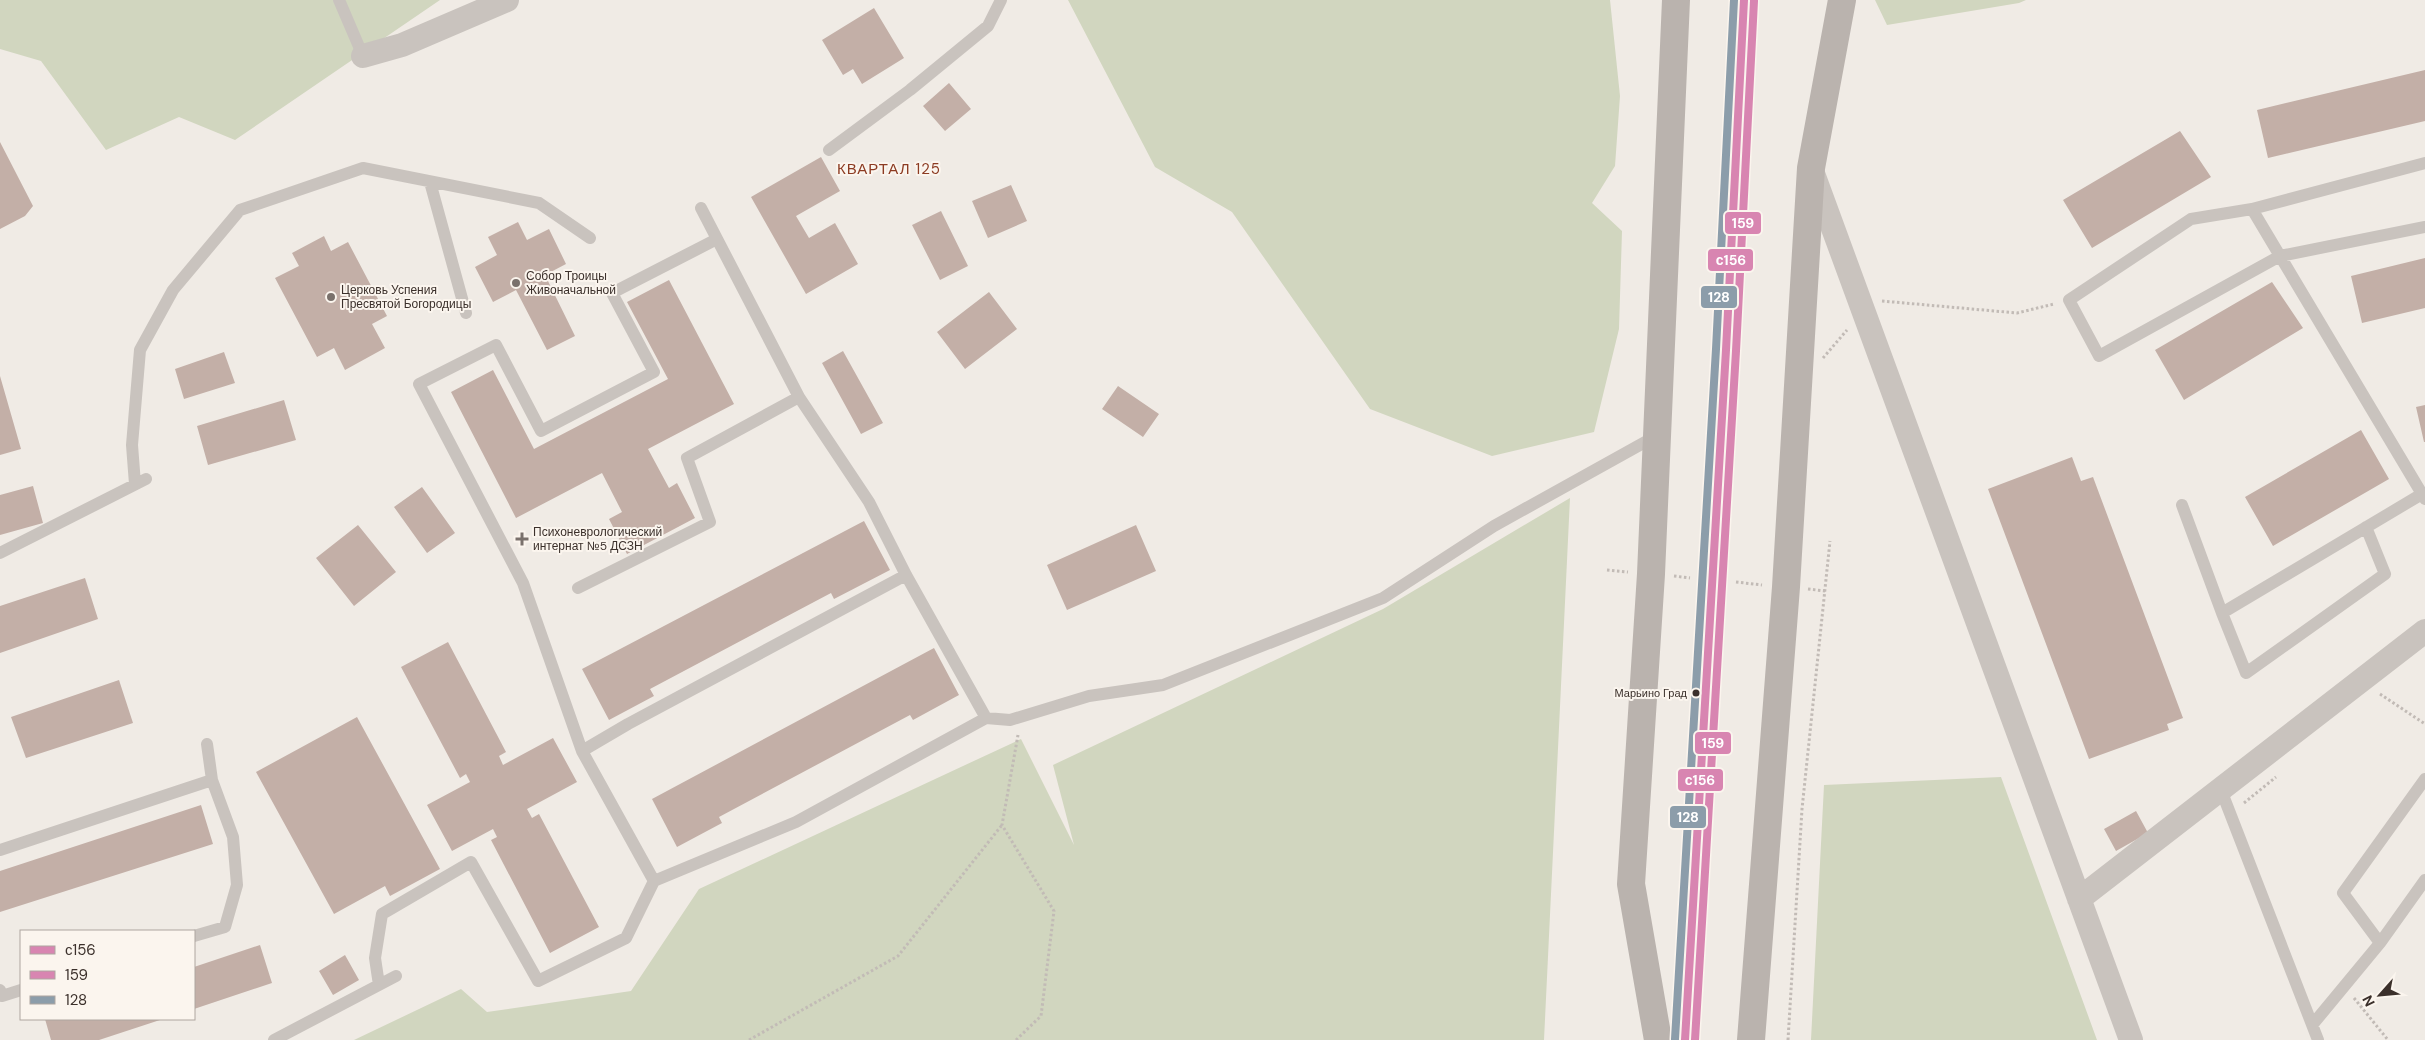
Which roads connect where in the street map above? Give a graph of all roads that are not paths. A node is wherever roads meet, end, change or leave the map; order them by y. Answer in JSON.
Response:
{"nodes":[{"id":1,"x":339,"y":0,"type":"edge"},
{"id":2,"x":507,"y":0,"type":"edge"},
{"id":3,"x":1002,"y":0,"type":"edge"},
{"id":4,"x":1676,"y":0,"type":"edge"},
{"id":5,"x":1744,"y":0,"type":"edge"},
{"id":6,"x":1842,"y":0,"type":"edge"},
{"id":7,"x":363,"y":56,"type":"joint"},
{"id":8,"x":829,"y":150,"type":"dead end"},
{"id":9,"x":2425,"y":162,"type":"edge"},
{"id":10,"x":1811,"y":168,"type":"junction"},
{"id":11,"x":430,"y":182,"type":"junction"},
{"id":12,"x":701,"y":208,"type":"dead end"},
{"id":13,"x":2252,"y":209,"type":"junction"},
{"id":14,"x":2425,"y":227,"type":"edge"},
{"id":15,"x":590,"y":238,"type":"dead end"},
{"id":16,"x":717,"y":239,"type":"junction"},
{"id":17,"x":2280,"y":256,"type":"junction"},
{"id":18,"x":466,"y":313,"type":"dead end"},
{"id":19,"x":799,"y":398,"type":"junction"},
{"id":20,"x":1657,"y":436,"type":"junction"},
{"id":21,"x":2424,"y":495,"type":"edge"},
{"id":22,"x":2182,"y":505,"type":"dead end"},
{"id":23,"x":2366,"y":527,"type":"junction"},
{"id":24,"x":0,"y":554,"type":"edge"},
{"id":25,"x":906,"y":575,"type":"junction"},
{"id":26,"x":578,"y":588,"type":"dead end"},
{"id":27,"x":2222,"y":613,"type":"junction"},
{"id":28,"x":2425,"y":631,"type":"edge"},
{"id":29,"x":986,"y":718,"type":"junction"},
{"id":30,"x":207,"y":744,"type":"dead end"},
{"id":31,"x":582,"y":751,"type":"junction"},
{"id":32,"x":2425,"y":779,"type":"edge"},
{"id":33,"x":212,"y":780,"type":"junction"},
{"id":34,"x":2221,"y":790,"type":"junction"},
{"id":35,"x":0,"y":850,"type":"edge"},
{"id":36,"x":2425,"y":880,"type":"edge"},
{"id":37,"x":654,"y":881,"type":"junction"},
{"id":38,"x":2080,"y":899,"type":"junction"},
{"id":39,"x":195,"y":936,"type":"edge"},
{"id":40,"x":2380,"y":943,"type":"junction"},
{"id":41,"x":396,"y":976,"type":"dead end"},
{"id":42,"x":379,"y":985,"type":"junction"},
{"id":43,"x":0,"y":990,"type":"edge"},
{"id":44,"x":20,"y":990,"type":"edge"},
{"id":45,"x":2313,"y":1024,"type":"junction"},
{"id":46,"x":274,"y":1040,"type":"edge"},
{"id":47,"x":1658,"y":1040,"type":"edge"},
{"id":48,"x":1685,"y":1040,"type":"edge"},
{"id":49,"x":1751,"y":1040,"type":"edge"},
{"id":50,"x":2131,"y":1040,"type":"edge"},
{"id":51,"x":2318,"y":1040,"type":"edge"}],
"edges":[{"from":1,"to":7,"type":"lane"},
{"from":2,"to":7,"type":"street"},
{"from":3,"to":8,"type":"lane"},
{"from":4,"to":20,"type":"street"},
{"from":5,"to":48,"type":"street"},
{"from":6,"to":10,"type":"street"},
{"from":9,"to":13,"type":"lane"},
{"from":10,"to":38,"type":"street"},
{"from":10,"to":49,"type":"street"},
{"from":11,"to":15,"type":"lane"},
{"from":11,"to":18,"type":"lane"},
{"from":11,"to":24,"type":"lane"},
{"from":12,"to":16,"type":"lane"},
{"from":13,"to":17,"type":"lane"},
{"from":13,"to":17,"type":"lane"},
{"from":14,"to":17,"type":"lane"},
{"from":16,"to":19,"type":"lane"},
{"from":16,"to":31,"type":"lane"},
{"from":17,"to":21,"type":"lane"},
{"from":19,"to":25,"type":"lane"},
{"from":19,"to":26,"type":"lane"},
{"from":20,"to":29,"type":"lane"},
{"from":20,"to":47,"type":"street"},
{"from":21,"to":23,"type":"lane"},
{"from":22,"to":27,"type":"lane"},
{"from":23,"to":27,"type":"lane"},
{"from":23,"to":27,"type":"lane"},
{"from":25,"to":29,"type":"lane"},
{"from":25,"to":31,"type":"lane"},
{"from":28,"to":34,"type":"street"},
{"from":29,"to":37,"type":"lane"},
{"from":30,"to":33,"type":"lane"},
{"from":31,"to":37,"type":"lane"},
{"from":32,"to":40,"type":"lane"},
{"from":33,"to":35,"type":"lane"},
{"from":33,"to":39,"type":"lane"},
{"from":34,"to":38,"type":"street"},
{"from":34,"to":45,"type":"lane"},
{"from":36,"to":40,"type":"lane"},
{"from":37,"to":42,"type":"lane"},
{"from":38,"to":50,"type":"street"},
{"from":40,"to":45,"type":"lane"},
{"from":41,"to":42,"type":"lane"},
{"from":42,"to":46,"type":"lane"},
{"from":43,"to":44,"type":"lane"},
{"from":45,"to":51,"type":"lane"}]}
